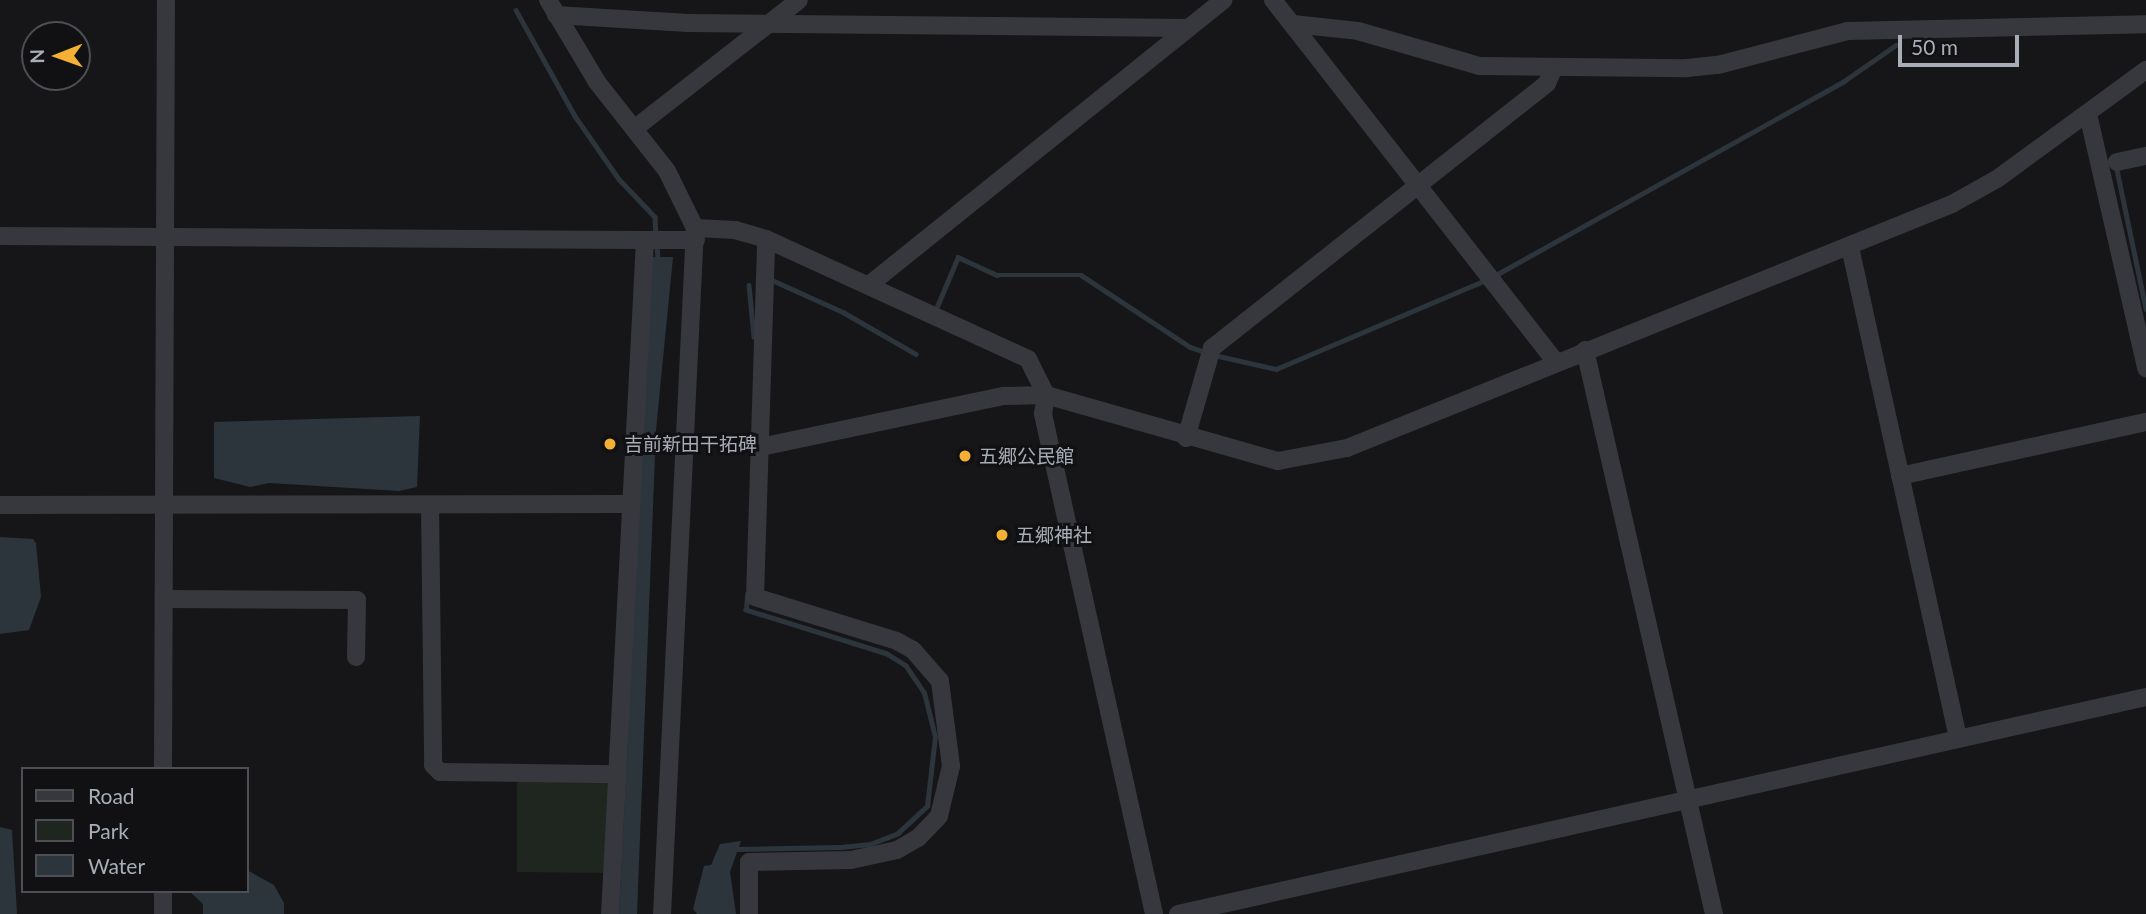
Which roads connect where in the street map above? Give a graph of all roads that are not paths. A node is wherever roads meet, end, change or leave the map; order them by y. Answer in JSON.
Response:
{"nodes":[{"id":1,"x":166,"y":0,"type":"edge"},
{"id":2,"x":799,"y":0,"type":"edge"},
{"id":3,"x":1224,"y":0,"type":"edge"},
{"id":4,"x":1273,"y":0,"type":"edge"},
{"id":5,"x":552,"y":8,"type":"edge"},
{"id":6,"x":770,"y":23,"type":"junction"},
{"id":7,"x":1293,"y":24,"type":"junction"},
{"id":8,"x":2146,"y":24,"type":"edge"},
{"id":9,"x":1188,"y":28,"type":"junction"},
{"id":10,"x":1554,"y":66,"type":"junction"},
{"id":11,"x":2146,"y":70,"type":"edge"},
{"id":12,"x":2088,"y":114,"type":"junction"},
{"id":13,"x":634,"y":129,"type":"junction"},
{"id":14,"x":2146,"y":156,"type":"edge"},
{"id":15,"x":2117,"y":162,"type":"dead end"},
{"id":16,"x":1414,"y":185,"type":"junction"},
{"id":17,"x":696,"y":234,"type":"junction"},
{"id":18,"x":0,"y":236,"type":"edge"},
{"id":19,"x":165,"y":237,"type":"junction"},
{"id":20,"x":766,"y":239,"type":"junction"},
{"id":21,"x":647,"y":240,"type":"junction"},
{"id":22,"x":1850,"y":247,"type":"junction"},
{"id":23,"x":869,"y":285,"type":"junction"},
{"id":24,"x":1585,"y":350,"type":"junction"},
{"id":25,"x":1556,"y":362,"type":"junction"},
{"id":26,"x":2146,"y":368,"type":"edge"},
{"id":27,"x":1046,"y":396,"type":"junction"},
{"id":28,"x":2146,"y":422,"type":"edge"},
{"id":29,"x":1186,"y":438,"type":"junction"},
{"id":30,"x":761,"y":447,"type":"junction"},
{"id":31,"x":1900,"y":476,"type":"junction"},
{"id":32,"x":629,"y":504,"type":"junction"},
{"id":33,"x":0,"y":505,"type":"edge"},
{"id":34,"x":430,"y":505,"type":"junction"},
{"id":35,"x":164,"y":507,"type":"junction"},
{"id":36,"x":164,"y":598,"type":"junction"},
{"id":37,"x":356,"y":657,"type":"dead end"},
{"id":38,"x":2146,"y":697,"type":"edge"},
{"id":39,"x":1958,"y":738,"type":"junction"},
{"id":40,"x":163,"y":767,"type":"edge"},
{"id":41,"x":616,"y":774,"type":"junction"},
{"id":42,"x":1688,"y":799,"type":"junction"},
{"id":43,"x":163,"y":893,"type":"edge"},
{"id":44,"x":163,"y":914,"type":"edge"},
{"id":45,"x":610,"y":914,"type":"edge"},
{"id":46,"x":662,"y":914,"type":"edge"},
{"id":47,"x":749,"y":914,"type":"edge"},
{"id":48,"x":1154,"y":914,"type":"edge"},
{"id":49,"x":1178,"y":914,"type":"edge"},
{"id":50,"x":1714,"y":914,"type":"edge"}],
"edges":[{"from":1,"to":19,"type":"street"},
{"from":2,"to":6,"type":"street"},
{"from":3,"to":9,"type":"street"},
{"from":4,"to":7,"type":"street"},
{"from":5,"to":6,"type":"street"},
{"from":5,"to":13,"type":"street"},
{"from":6,"to":9,"type":"street"},
{"from":6,"to":13,"type":"street"},
{"from":7,"to":10,"type":"street"},
{"from":7,"to":16,"type":"street"},
{"from":8,"to":10,"type":"street"},
{"from":9,"to":23,"type":"street"},
{"from":10,"to":16,"type":"street"},
{"from":11,"to":12,"type":"street"},
{"from":12,"to":22,"type":"street"},
{"from":12,"to":26,"type":"street"},
{"from":13,"to":17,"type":"street"},
{"from":14,"to":15,"type":"street"},
{"from":16,"to":25,"type":"street"},
{"from":16,"to":29,"type":"street"},
{"from":17,"to":20,"type":"street"},
{"from":17,"to":21,"type":"street"},
{"from":17,"to":46,"type":"street"},
{"from":18,"to":19,"type":"street"},
{"from":19,"to":21,"type":"street"},
{"from":19,"to":35,"type":"street"},
{"from":20,"to":23,"type":"street"},
{"from":20,"to":30,"type":"street"},
{"from":21,"to":32,"type":"street"},
{"from":22,"to":24,"type":"street"},
{"from":22,"to":31,"type":"street"},
{"from":23,"to":27,"type":"street"},
{"from":24,"to":25,"type":"street"},
{"from":24,"to":42,"type":"street"},
{"from":25,"to":29,"type":"street"},
{"from":27,"to":29,"type":"street"},
{"from":27,"to":30,"type":"street"},
{"from":27,"to":48,"type":"street"},
{"from":28,"to":31,"type":"street"},
{"from":30,"to":47,"type":"street"},
{"from":31,"to":39,"type":"street"},
{"from":32,"to":34,"type":"street"},
{"from":32,"to":41,"type":"street"},
{"from":33,"to":35,"type":"street"},
{"from":34,"to":35,"type":"street"},
{"from":34,"to":41,"type":"street"},
{"from":35,"to":36,"type":"street"},
{"from":36,"to":37,"type":"street"},
{"from":36,"to":40,"type":"street"},
{"from":38,"to":39,"type":"street"},
{"from":39,"to":42,"type":"street"},
{"from":41,"to":45,"type":"street"},
{"from":42,"to":49,"type":"street"},
{"from":42,"to":50,"type":"street"},
{"from":43,"to":44,"type":"street"}]}
